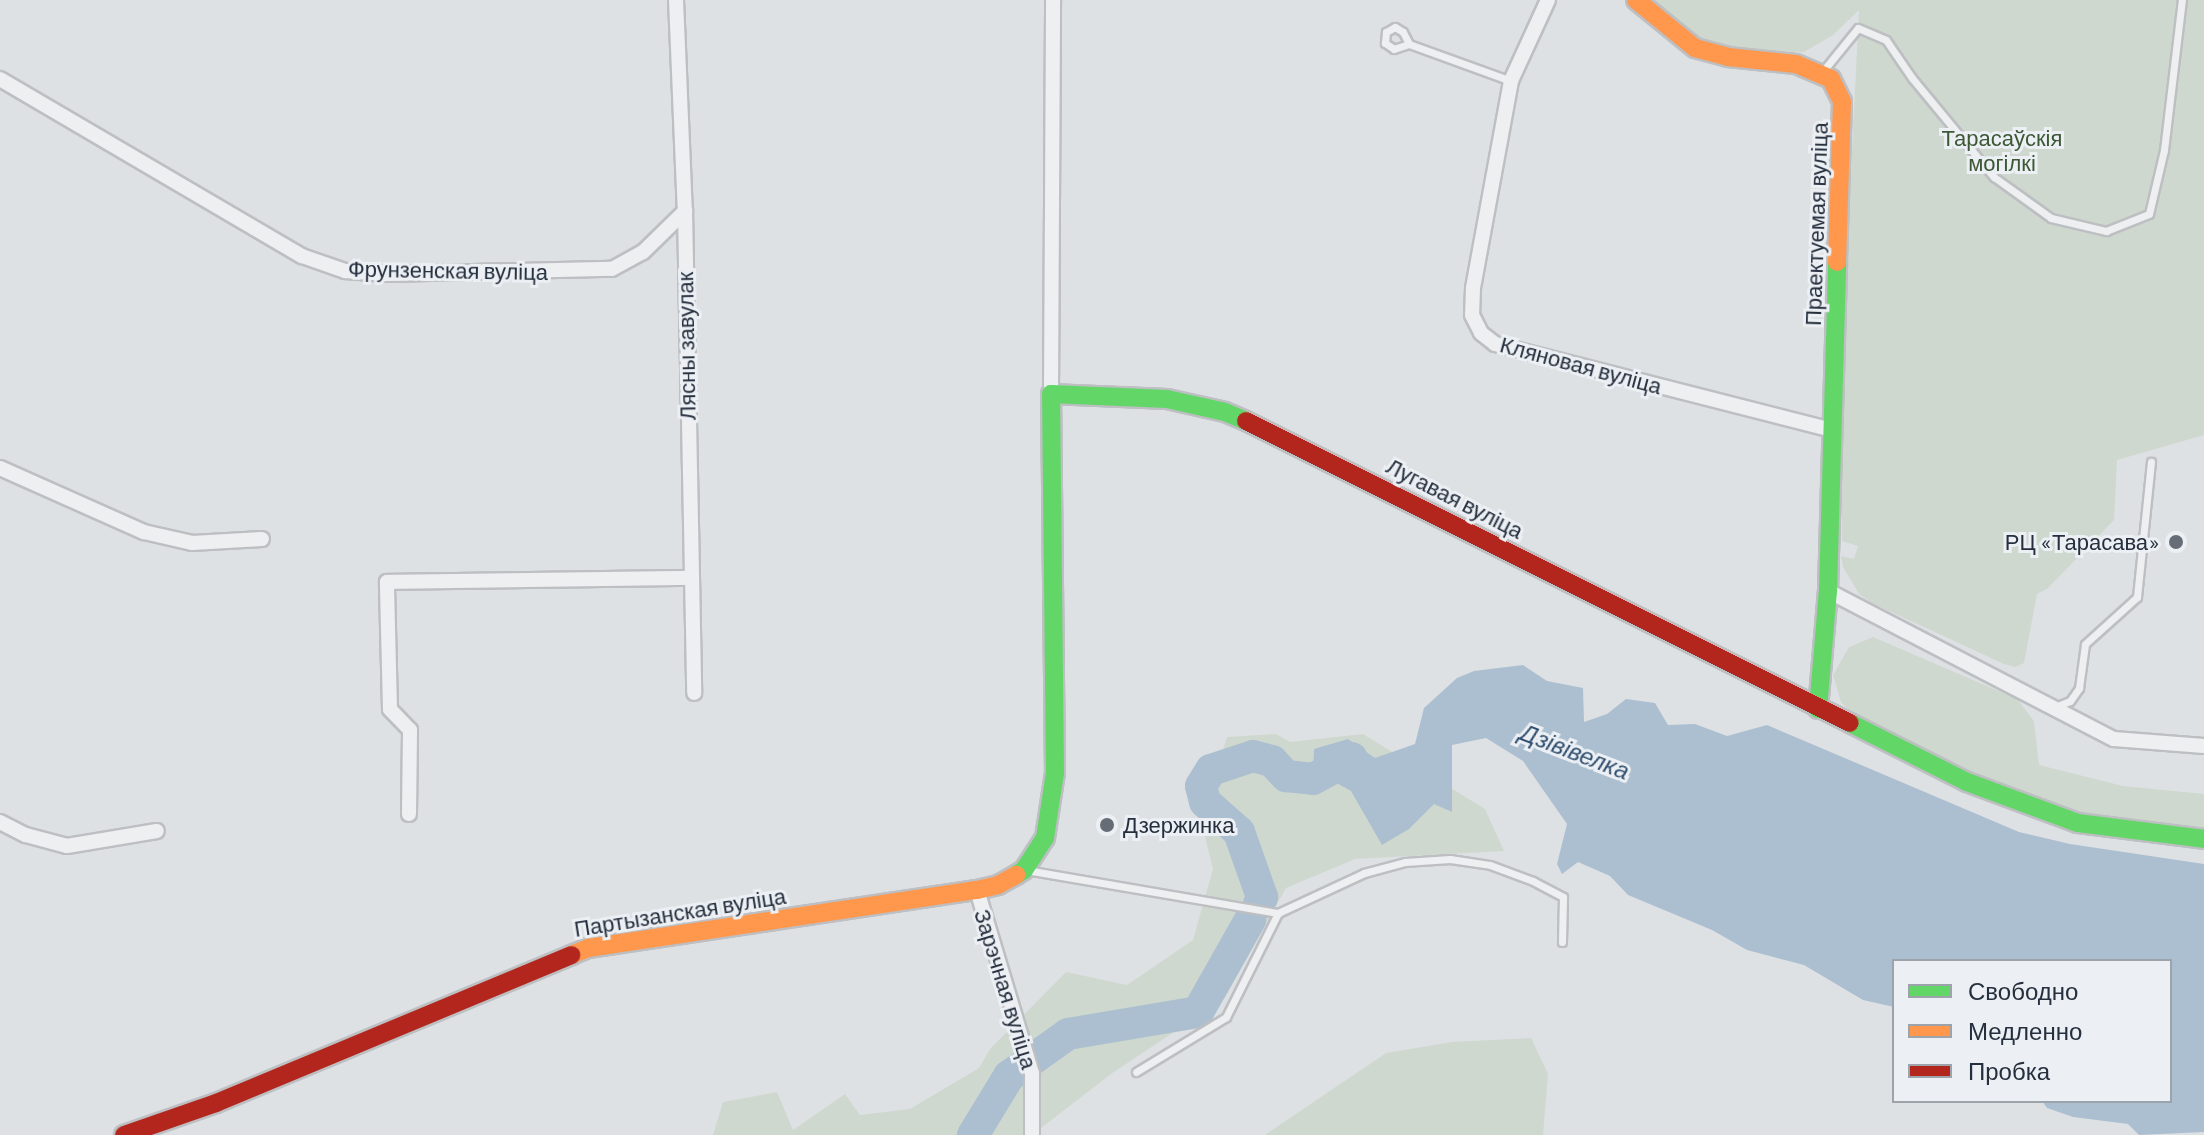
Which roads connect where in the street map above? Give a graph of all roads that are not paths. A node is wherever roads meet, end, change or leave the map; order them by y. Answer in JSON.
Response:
{"nodes":[{"id":1,"x":676,"y":0,"type":"edge"},
{"id":2,"x":1053,"y":0,"type":"edge"},
{"id":3,"x":1548,"y":0,"type":"edge"},
{"id":4,"x":1636,"y":0,"type":"edge"},
{"id":5,"x":2182,"y":0,"type":"edge"},
{"id":6,"x":1409,"y":44,"type":"dead end"},
{"id":7,"x":1821,"y":72,"type":"junction"},
{"id":8,"x":0,"y":79,"type":"edge"},
{"id":9,"x":1511,"y":81,"type":"junction"},
{"id":10,"x":685,"y":211,"type":"junction"},
{"id":11,"x":1051,"y":394,"type":"junction"},
{"id":12,"x":1833,"y":430,"type":"junction"},
{"id":13,"x":2151,"y":462,"type":"dead end"},
{"id":14,"x":0,"y":468,"type":"edge"},
{"id":15,"x":262,"y":539,"type":"dead end"},
{"id":16,"x":690,"y":578,"type":"junction"},
{"id":17,"x":1828,"y":591,"type":"junction"},
{"id":18,"x":694,"y":693,"type":"dead end"},
{"id":19,"x":2053,"y":708,"type":"junction"},
{"id":20,"x":1818,"y":709,"type":"junction"},
{"id":21,"x":2204,"y":746,"type":"edge"},
{"id":22,"x":409,"y":814,"type":"dead end"},
{"id":23,"x":0,"y":822,"type":"edge"},
{"id":24,"x":157,"y":831,"type":"dead end"},
{"id":25,"x":2204,"y":839,"type":"edge"},
{"id":26,"x":1024,"y":870,"type":"junction"},
{"id":27,"x":977,"y":890,"type":"junction"},
{"id":28,"x":1278,"y":913,"type":"junction"},
{"id":29,"x":1562,"y":942,"type":"dead end"},
{"id":30,"x":1136,"y":1072,"type":"dead end"},
{"id":31,"x":124,"y":1135,"type":"edge"},
{"id":32,"x":1032,"y":1135,"type":"edge"}],
"edges":[{"from":1,"to":10,"type":"street","name":"Лясны завулак"},
{"from":2,"to":11,"type":"street"},
{"from":3,"to":9,"type":"street","name":"Кляновая вуліца"},
{"from":4,"to":7,"type":"street"},
{"from":5,"to":7,"type":"lane"},
{"from":6,"to":9,"type":"lane"},
{"from":7,"to":12,"type":"street","name":"Праектуемая вуліца"},
{"from":8,"to":10,"type":"street","name":"Фрунзенская вуліца"},
{"from":9,"to":12,"type":"street","name":"Кляновая вуліца"},
{"from":10,"to":16,"type":"street","name":"Лясны завулак"},
{"from":11,"to":20,"type":"street","name":"Лугавая вуліца"},
{"from":11,"to":26,"type":"street"},
{"from":12,"to":17,"type":"street","name":"Праектуемая вуліца"},
{"from":13,"to":19,"type":"lane"},
{"from":14,"to":15,"type":"street"},
{"from":16,"to":18,"type":"street","name":"Лясны завулак"},
{"from":16,"to":22,"type":"street"},
{"from":17,"to":19,"type":"street"},
{"from":17,"to":20,"type":"street","name":"Праектуемая вуліца"},
{"from":19,"to":21,"type":"street"},
{"from":20,"to":25,"type":"street","name":"Лугавая вуліца"},
{"from":23,"to":24,"type":"street"},
{"from":26,"to":27,"type":"street","name":"Партызанская вуліца"},
{"from":26,"to":28,"type":"lane"},
{"from":27,"to":31,"type":"street","name":"Партызанская вуліца"},
{"from":27,"to":32,"type":"street","name":"Зарэчная вуліца"},
{"from":28,"to":29,"type":"lane"},
{"from":28,"to":30,"type":"lane"}]}
